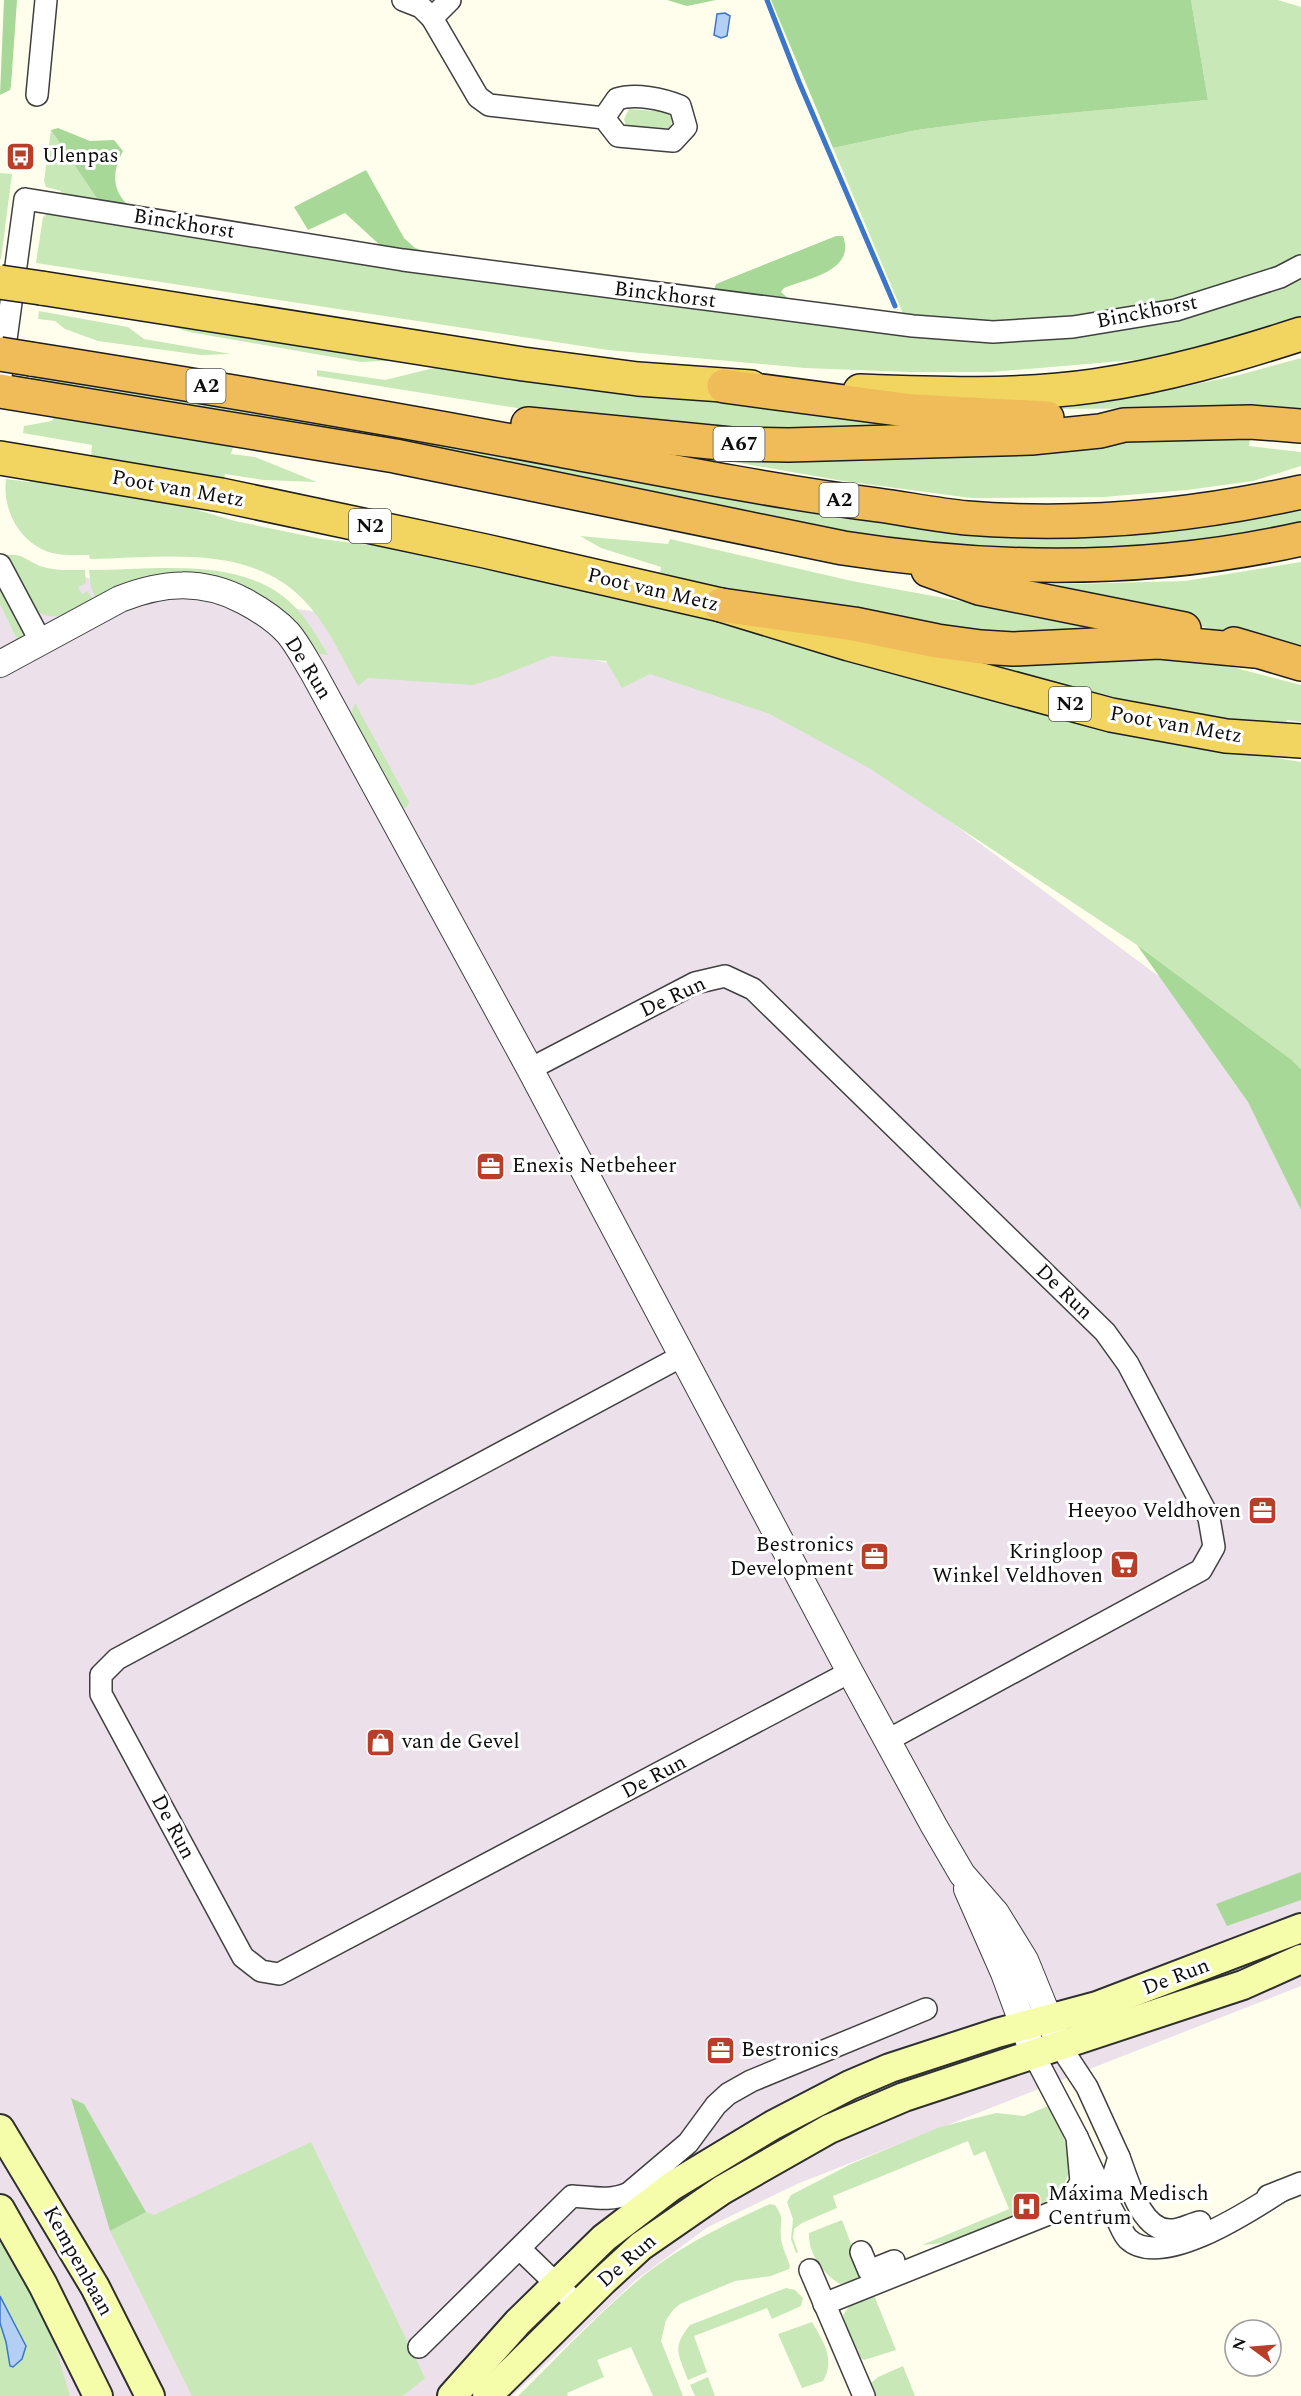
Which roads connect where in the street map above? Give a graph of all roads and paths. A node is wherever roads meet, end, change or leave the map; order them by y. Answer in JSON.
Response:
{"nodes":[{"id":1,"x":46,"y":0,"type":"edge"},
{"id":2,"x":450,"y":0,"type":"edge"},
{"id":3,"x":420,"y":6,"type":"edge"},
{"id":4,"x":37,"y":95,"type":"dead end"},
{"id":5,"x":604,"y":118,"type":"dead end"},
{"id":6,"x":1301,"y":266,"type":"edge"},
{"id":7,"x":0,"y":282,"type":"edge"},
{"id":8,"x":1301,"y":334,"type":"edge"},
{"id":9,"x":16,"y":356,"type":"edge"},
{"id":10,"x":724,"y":386,"type":"junction"},
{"id":11,"x":9,"y":390,"type":"edge"},
{"id":12,"x":380,"y":418,"type":"junction"},
{"id":13,"x":1124,"y":425,"type":"junction"},
{"id":14,"x":1301,"y":426,"type":"edge"},
{"id":15,"x":9,"y":459,"type":"edge"},
{"id":16,"x":1301,"y":492,"type":"edge"},
{"id":17,"x":1301,"y":539,"type":"edge"},
{"id":18,"x":883,"y":555,"type":"junction"},
{"id":19,"x":0,"y":565,"type":"edge"},
{"id":20,"x":721,"y":605,"type":"junction"},
{"id":21,"x":41,"y":642,"type":"junction"},
{"id":22,"x":1255,"y":651,"type":"junction"},
{"id":23,"x":0,"y":664,"type":"edge"},
{"id":24,"x":1301,"y":664,"type":"edge"},
{"id":25,"x":1298,"y":741,"type":"edge"},
{"id":26,"x":530,"y":1069,"type":"junction"},
{"id":27,"x":682,"y":1356,"type":"junction"},
{"id":28,"x":850,"y":1672,"type":"junction"},
{"id":29,"x":888,"y":1740,"type":"junction"},
{"id":30,"x":1301,"y":1928,"type":"edge"},
{"id":31,"x":1301,"y":1959,"type":"edge"},
{"id":32,"x":926,"y":2009,"type":"dead end"},
{"id":33,"x":1036,"y":2023,"type":"junction"},
{"id":34,"x":1060,"y":2046,"type":"junction"},
{"id":35,"x":1034,"y":2055,"type":"junction"},
{"id":36,"x":0,"y":2129,"type":"edge"},
{"id":37,"x":1077,"y":2137,"type":"junction"},
{"id":38,"x":1119,"y":2157,"type":"junction"},
{"id":39,"x":1301,"y":2183,"type":"edge"},
{"id":40,"x":1281,"y":2191,"type":"junction"},
{"id":41,"x":1104,"y":2196,"type":"junction"},
{"id":42,"x":1066,"y":2207,"type":"junction"},
{"id":43,"x":0,"y":2210,"type":"edge"},
{"id":44,"x":520,"y":2249,"type":"junction"},
{"id":45,"x":861,"y":2252,"type":"dead end"},
{"id":46,"x":953,"y":2252,"type":"junction"},
{"id":47,"x":810,"y":2270,"type":"dead end"},
{"id":48,"x":556,"y":2284,"type":"junction"},
{"id":49,"x":824,"y":2304,"type":"junction"},
{"id":50,"x":578,"y":2305,"type":"junction"},
{"id":51,"x":419,"y":2348,"type":"dead end"},
{"id":52,"x":98,"y":2396,"type":"edge"},
{"id":53,"x":150,"y":2396,"type":"edge"},
{"id":54,"x":452,"y":2396,"type":"edge"},
{"id":55,"x":487,"y":2396,"type":"edge"},
{"id":56,"x":864,"y":2396,"type":"edge"}],
"edges":[{"from":1,"to":4,"type":"street"},
{"from":2,"to":3,"type":"street"},
{"from":3,"to":5,"type":"street"},
{"from":6,"to":11,"type":"street","name":"Binckhorst"},
{"from":7,"to":10,"type":"highway","bridge":true},
{"from":8,"to":10,"type":"highway"},
{"from":9,"to":12,"type":"highway","number":"A2"},
{"from":10,"to":13,"type":"highway","number":"A67"},
{"from":11,"to":18,"type":"highway","number":"A2"},
{"from":12,"to":13,"type":"highway","number":"A67"},
{"from":12,"to":16,"type":"highway","number":"A2"},
{"from":13,"to":14,"type":"highway","number":"A67"},
{"from":15,"to":20,"type":"highway","name":"Poot van Metz","number":"N2"},
{"from":17,"to":18,"type":"highway","number":"A2"},
{"from":18,"to":22,"type":"highway","number":"A2"},
{"from":19,"to":21,"type":"street"},
{"from":20,"to":22,"type":"highway","number":"N2"},
{"from":20,"to":25,"type":"highway","name":"Poot van Metz","number":"N2"},
{"from":21,"to":23,"type":"street","name":"De Run"},
{"from":21,"to":26,"type":"street","name":"De Run"},
{"from":22,"to":24,"type":"highway","number":"A2"},
{"from":26,"to":27,"type":"street","name":"De Run"},
{"from":26,"to":29,"type":"street","name":"De Run"},
{"from":27,"to":28,"type":"street","name":"De Run"},
{"from":27,"to":28,"type":"street","name":"De Run"},
{"from":28,"to":29,"type":"street","name":"De Run"},
{"from":29,"to":33,"type":"street","name":"De Run"},
{"from":30,"to":33,"type":"main road","name":"De Run"},
{"from":31,"to":34,"type":"main road","name":"De Run"},
{"from":32,"to":44,"type":"street"},
{"from":33,"to":34,"type":"street","name":"De Run"},
{"from":33,"to":35,"type":"street","name":"De Run"},
{"from":33,"to":48,"type":"main road","name":"De Run"},
{"from":34,"to":35,"type":"main road","name":"De Run"},
{"from":34,"to":38,"type":"street","name":"De Run"},
{"from":35,"to":37,"type":"street","name":"De Run"},
{"from":35,"to":50,"type":"main road","name":"De Run"},
{"from":36,"to":53,"type":"main road","name":"Kempenbaan"},
{"from":37,"to":41,"type":"street"},
{"from":37,"to":42,"type":"street","name":"De Run"},
{"from":38,"to":40,"type":"street","name":"De Run"},
{"from":38,"to":41,"type":"street"},
{"from":39,"to":40,"type":"street"},
{"from":40,"to":41,"type":"street"},
{"from":41,"to":42,"type":"street"},
{"from":42,"to":46,"type":"street"},
{"from":43,"to":52,"type":"main road","name":"Kempenbaan"},
{"from":44,"to":48,"type":"street","name":"De Run"},
{"from":44,"to":51,"type":"street"},
{"from":45,"to":46,"type":"street"},
{"from":46,"to":49,"type":"street"},
{"from":47,"to":49,"type":"street"},
{"from":48,"to":50,"type":"street","name":"De Run"},
{"from":48,"to":54,"type":"main road","name":"De Run"},
{"from":49,"to":56,"type":"street"},
{"from":50,"to":55,"type":"main road","name":"De Run"}]}
